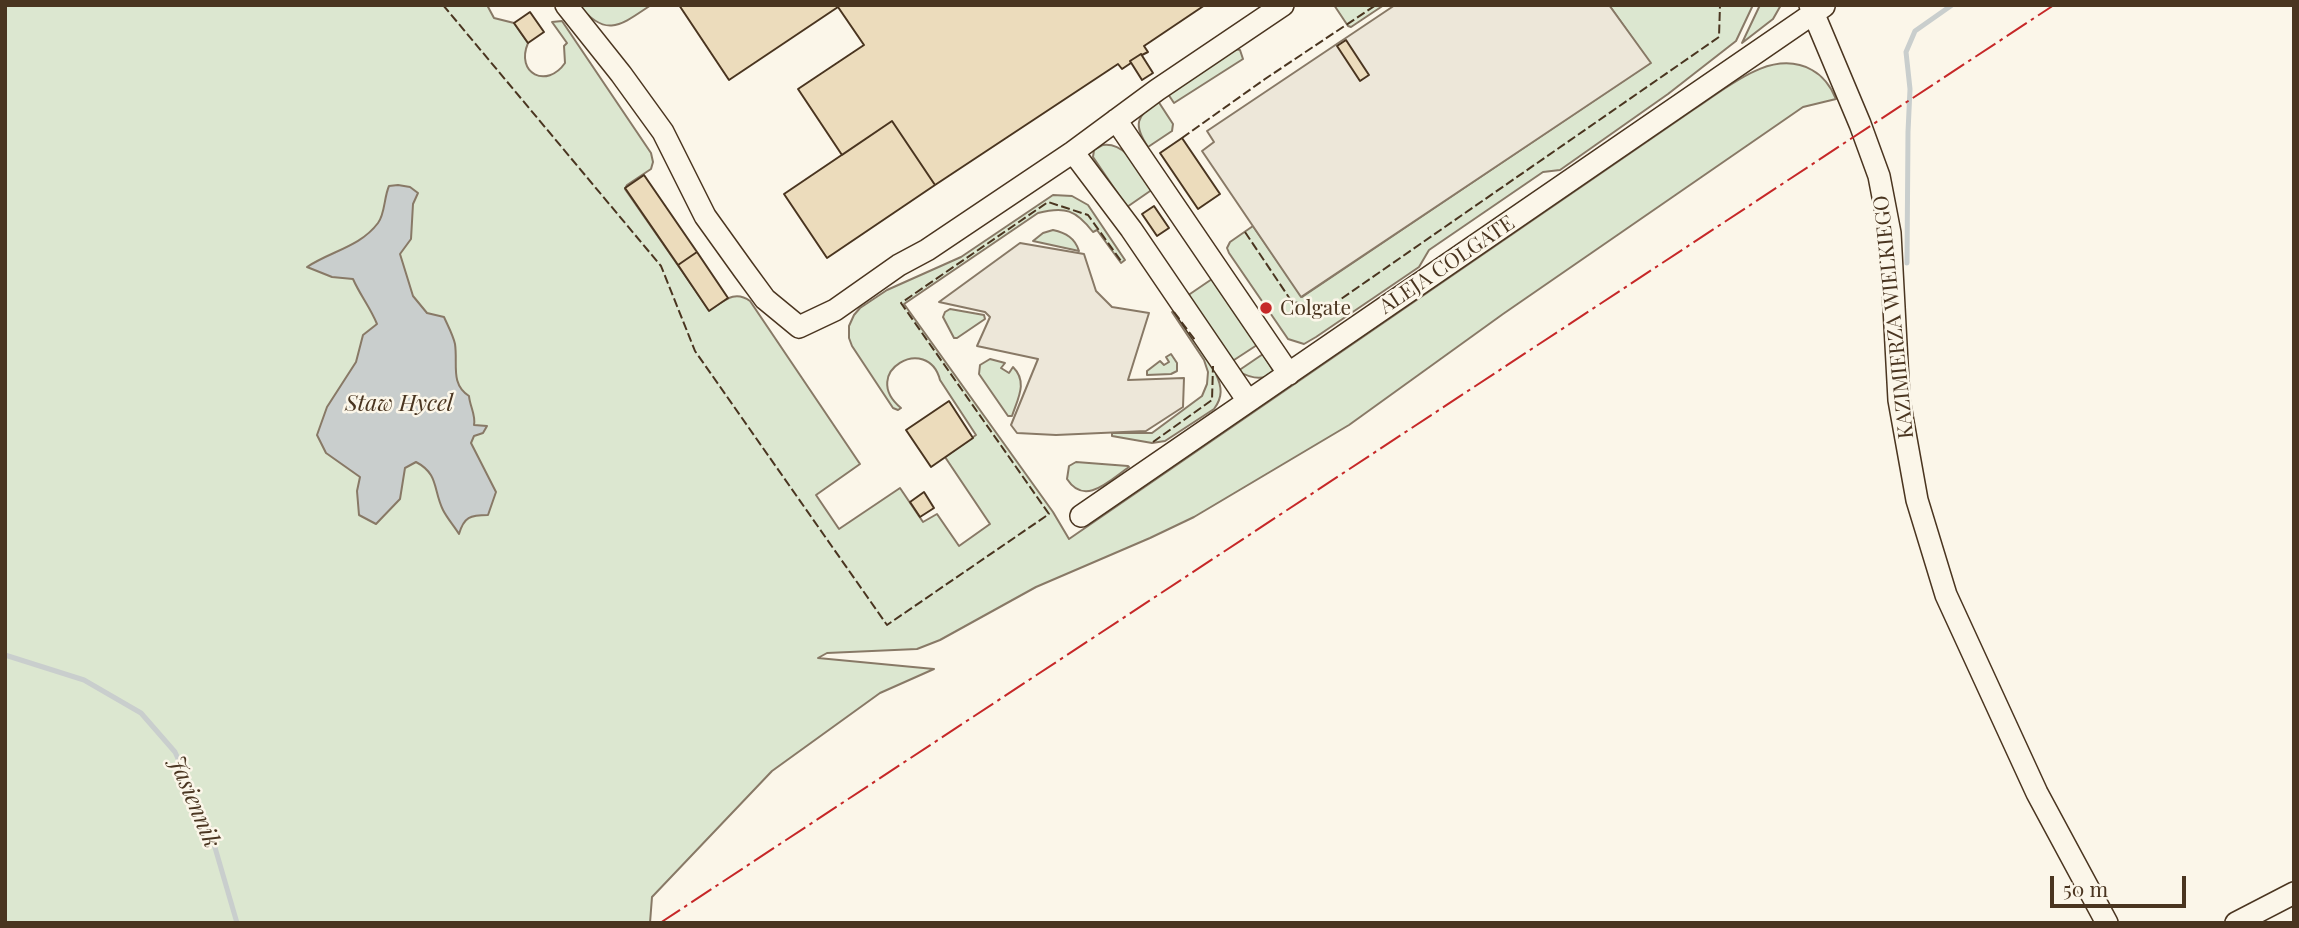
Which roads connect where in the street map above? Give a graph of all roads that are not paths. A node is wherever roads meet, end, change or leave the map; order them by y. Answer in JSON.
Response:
{"nodes":[{"id":1,"x":566,"y":5,"type":"edge"},
{"id":2,"x":1283,"y":5,"type":"edge"},
{"id":3,"x":1817,"y":8,"type":"edge"},
{"id":4,"x":1116,"y":120,"type":"junction"},
{"id":5,"x":1073,"y":152,"type":"junction"},
{"id":6,"x":1289,"y":374,"type":"junction"},
{"id":7,"x":1248,"y":401,"type":"junction"},
{"id":8,"x":1081,"y":516,"type":"dead end"},
{"id":9,"x":2294,"y":892,"type":"edge"},
{"id":10,"x":2107,"y":923,"type":"edge"},
{"id":11,"x":2236,"y":923,"type":"edge"}],
"edges":[{"from":1,"to":5,"type":"street"},
{"from":2,"to":4,"type":"street"},
{"from":3,"to":6,"type":"street","name":"ALEJA COLGATE"},
{"from":3,"to":10,"type":"street","name":"KAZIMIERZA WIELKIEGO"},
{"from":4,"to":5,"type":"street"},
{"from":4,"to":6,"type":"street"},
{"from":5,"to":7,"type":"street"},
{"from":6,"to":7,"type":"street","name":"ALEJA COLGATE"},
{"from":7,"to":8,"type":"street","name":"ALEJA COLGATE"},
{"from":9,"to":11,"type":"street"}]}
